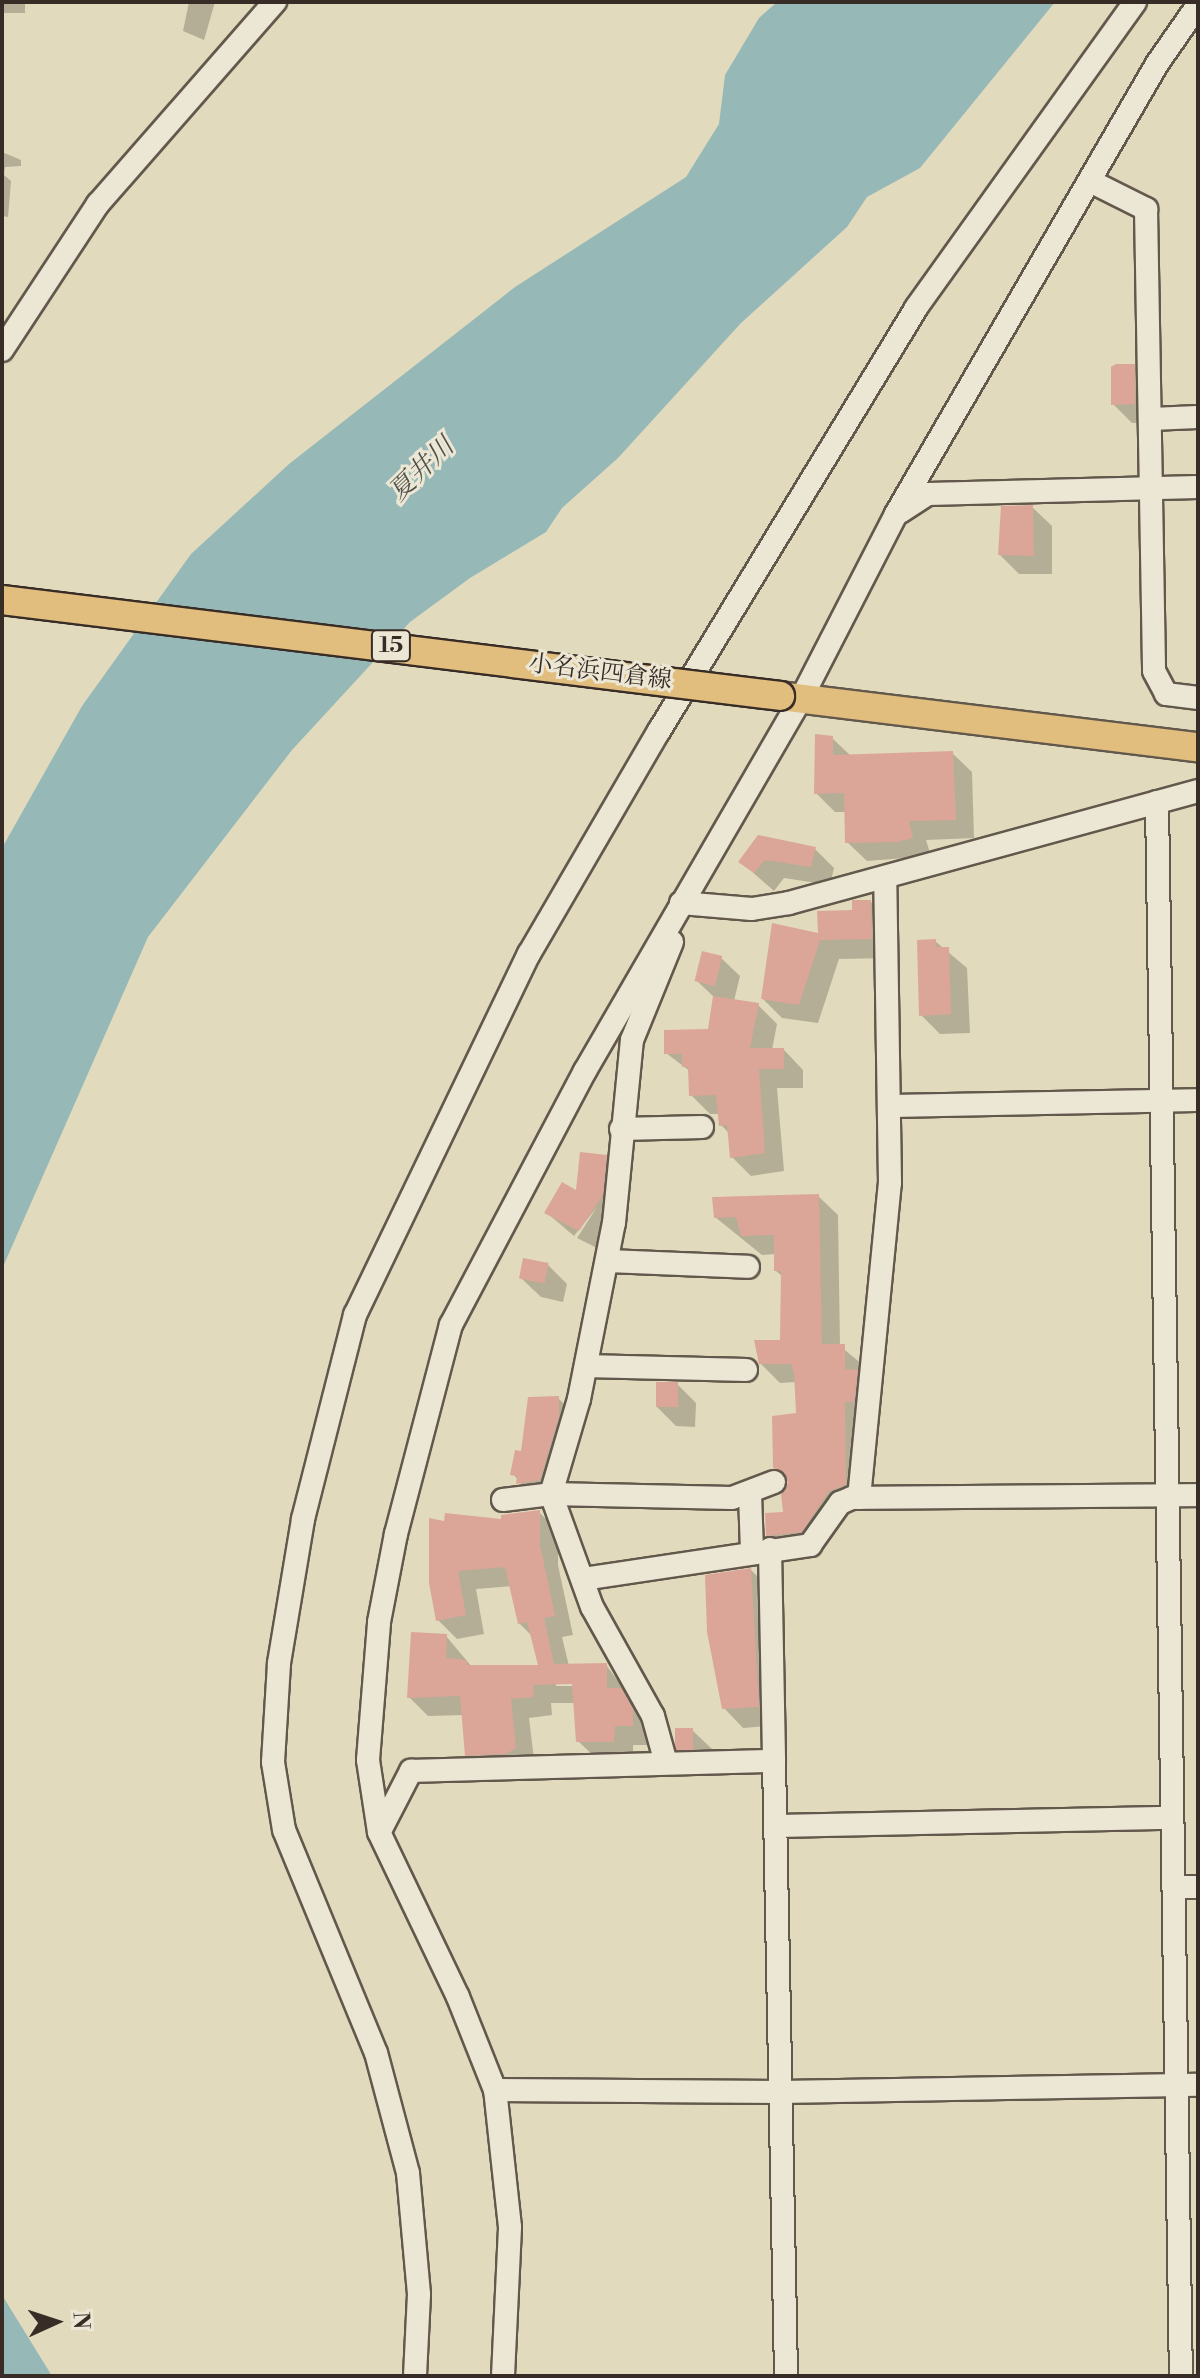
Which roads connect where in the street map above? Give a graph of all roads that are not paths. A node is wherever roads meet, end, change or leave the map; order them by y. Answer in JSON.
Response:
{"nodes":[{"id":1,"x":275,"y":2,"type":"edge"},
{"id":2,"x":1135,"y":2,"type":"edge"},
{"id":3,"x":1198,"y":5,"type":"edge"},
{"id":4,"x":1090,"y":181,"type":"junction"},
{"id":5,"x":2,"y":350,"type":"edge"},
{"id":6,"x":1198,"y":417,"type":"edge"},
{"id":7,"x":1151,"y":419,"type":"junction"},
{"id":8,"x":1198,"y":487,"type":"edge"},
{"id":9,"x":1152,"y":489,"type":"junction"},
{"id":10,"x":896,"y":514,"type":"junction"},
{"id":11,"x":2,"y":600,"type":"edge"},
{"id":12,"x":790,"y":698,"type":"junction"},
{"id":13,"x":1198,"y":698,"type":"edge"},
{"id":14,"x":1198,"y":747,"type":"edge"},
{"id":15,"x":1198,"y":791,"type":"edge"},
{"id":16,"x":1157,"y":802,"type":"junction"},
{"id":17,"x":885,"y":878,"type":"junction"},
{"id":18,"x":676,"y":912,"type":"junction"},
{"id":19,"x":1161,"y":1100,"type":"junction"},
{"id":20,"x":1198,"y":1100,"type":"edge"},
{"id":21,"x":890,"y":1106,"type":"junction"},
{"id":22,"x":702,"y":1127,"type":"dead end"},
{"id":23,"x":621,"y":1129,"type":"junction"},
{"id":24,"x":607,"y":1261,"type":"junction"},
{"id":25,"x":748,"y":1267,"type":"dead end"},
{"id":26,"x":586,"y":1366,"type":"junction"},
{"id":27,"x":746,"y":1370,"type":"dead end"},
{"id":28,"x":774,"y":1482,"type":"dead end"},
{"id":29,"x":551,"y":1494,"type":"junction"},
{"id":30,"x":750,"y":1494,"type":"junction"},
{"id":31,"x":1198,"y":1495,"type":"edge"},
{"id":32,"x":1168,"y":1496,"type":"junction"},
{"id":33,"x":859,"y":1498,"type":"junction"},
{"id":34,"x":503,"y":1500,"type":"dead end"},
{"id":35,"x":761,"y":1550,"type":"junction"},
{"id":36,"x":583,"y":1579,"type":"junction"},
{"id":37,"x":774,"y":1761,"type":"junction"},
{"id":38,"x":666,"y":1763,"type":"junction"},
{"id":39,"x":1172,"y":1818,"type":"junction"},
{"id":40,"x":776,"y":1826,"type":"junction"},
{"id":41,"x":379,"y":1832,"type":"junction"},
{"id":42,"x":1174,"y":1887,"type":"junction"},
{"id":43,"x":1198,"y":1887,"type":"edge"},
{"id":44,"x":1187,"y":2085,"type":"edge"},
{"id":45,"x":495,"y":2090,"type":"junction"},
{"id":46,"x":781,"y":2092,"type":"junction"},
{"id":47,"x":1189,"y":2293,"type":"edge"},
{"id":48,"x":1190,"y":2348,"type":"edge"},
{"id":49,"x":415,"y":2376,"type":"edge"},
{"id":50,"x":503,"y":2376,"type":"edge"},
{"id":51,"x":786,"y":2376,"type":"edge"},
{"id":52,"x":1181,"y":2376,"type":"edge"}],
"edges":[{"from":1,"to":5,"type":"street"},
{"from":2,"to":49,"type":"street"},
{"from":3,"to":4,"type":"street"},
{"from":4,"to":7,"type":"street"},
{"from":4,"to":10,"type":"street"},
{"from":6,"to":7,"type":"street"},
{"from":7,"to":9,"type":"street"},
{"from":8,"to":9,"type":"street"},
{"from":9,"to":10,"type":"street"},
{"from":9,"to":13,"type":"street"},
{"from":10,"to":12,"type":"street"},
{"from":11,"to":12,"type":"main road","name":"小名浜四倉線","number":"15","bridge":true},
{"from":12,"to":14,"type":"main road","name":"小名浜四倉線","number":"15"},
{"from":12,"to":18,"type":"street"},
{"from":15,"to":16,"type":"street"},
{"from":16,"to":17,"type":"street"},
{"from":16,"to":19,"type":"street"},
{"from":17,"to":18,"type":"street"},
{"from":17,"to":21,"type":"street"},
{"from":18,"to":23,"type":"street"},
{"from":18,"to":41,"type":"street"},
{"from":19,"to":20,"type":"street"},
{"from":19,"to":21,"type":"street"},
{"from":19,"to":32,"type":"street"},
{"from":21,"to":33,"type":"street"},
{"from":22,"to":23,"type":"street"},
{"from":23,"to":24,"type":"street"},
{"from":24,"to":25,"type":"street"},
{"from":24,"to":26,"type":"street"},
{"from":26,"to":27,"type":"street"},
{"from":26,"to":29,"type":"street"},
{"from":28,"to":30,"type":"street"},
{"from":29,"to":30,"type":"street"},
{"from":29,"to":34,"type":"street"},
{"from":29,"to":36,"type":"street"},
{"from":30,"to":35,"type":"street"},
{"from":31,"to":32,"type":"street"},
{"from":32,"to":33,"type":"street"},
{"from":32,"to":39,"type":"street"},
{"from":33,"to":35,"type":"street"},
{"from":35,"to":36,"type":"street"},
{"from":35,"to":37,"type":"street"},
{"from":36,"to":38,"type":"street"},
{"from":37,"to":38,"type":"street"},
{"from":37,"to":40,"type":"street"},
{"from":38,"to":41,"type":"street"},
{"from":39,"to":40,"type":"street"},
{"from":39,"to":42,"type":"street"},
{"from":40,"to":46,"type":"street"},
{"from":41,"to":45,"type":"street"},
{"from":42,"to":43,"type":"street"},
{"from":42,"to":44,"type":"street"},
{"from":44,"to":46,"type":"street"},
{"from":44,"to":47,"type":"street"},
{"from":45,"to":46,"type":"street"},
{"from":45,"to":50,"type":"street"},
{"from":46,"to":51,"type":"street"},
{"from":47,"to":48,"type":"street"},
{"from":48,"to":52,"type":"street"}]}
